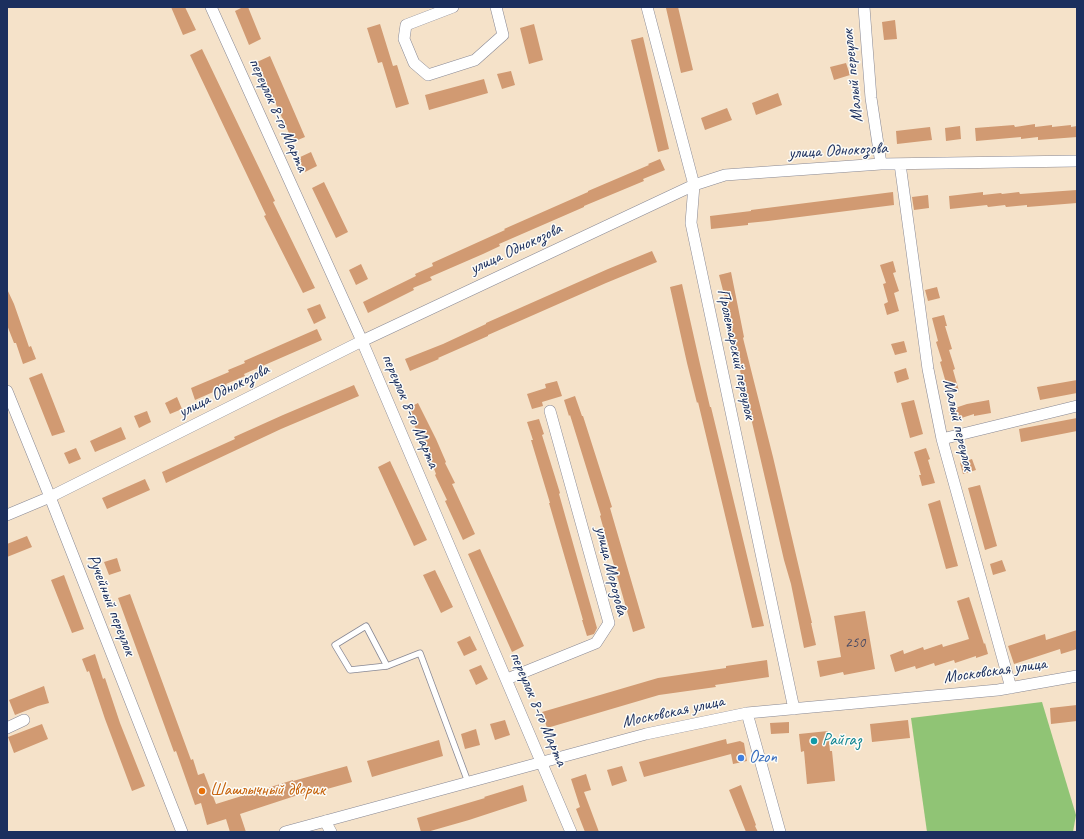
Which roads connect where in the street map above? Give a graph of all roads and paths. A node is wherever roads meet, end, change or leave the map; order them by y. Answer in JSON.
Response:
{"nodes":[{"id":1,"x":211,"y":7,"type":"edge"},
{"id":2,"x":453,"y":7,"type":"edge"},
{"id":3,"x":496,"y":7,"type":"edge"},
{"id":4,"x":647,"y":7,"type":"edge"},
{"id":5,"x":864,"y":7,"type":"edge"},
{"id":6,"x":1077,"y":161,"type":"edge"},
{"id":7,"x":881,"y":164,"type":"junction"},
{"id":8,"x":900,"y":164,"type":"junction"},
{"id":9,"x":694,"y":185,"type":"junction"},
{"id":10,"x":362,"y":341,"type":"junction"},
{"id":11,"x":7,"y":391,"type":"edge"},
{"id":12,"x":1077,"y":406,"type":"edge"},
{"id":13,"x":550,"y":411,"type":"dead end"},
{"id":14,"x":942,"y":439,"type":"junction"},
{"id":15,"x":50,"y":497,"type":"junction"},
{"id":16,"x":7,"y":515,"type":"edge"},
{"id":17,"x":387,"y":666,"type":"junction"},
{"id":18,"x":1077,"y":676,"type":"edge"},
{"id":19,"x":507,"y":679,"type":"junction"},
{"id":20,"x":1011,"y":688,"type":"junction"},
{"id":21,"x":794,"y":709,"type":"junction"},
{"id":22,"x":747,"y":713,"type":"junction"},
{"id":23,"x":24,"y":720,"type":"dead end"},
{"id":24,"x":7,"y":728,"type":"edge"},
{"id":25,"x":542,"y":762,"type":"junction"},
{"id":26,"x":468,"y":782,"type":"junction"},
{"id":27,"x":325,"y":821,"type":"junction"},
{"id":28,"x":182,"y":832,"type":"edge"},
{"id":29,"x":285,"y":832,"type":"edge"},
{"id":30,"x":331,"y":832,"type":"edge"},
{"id":31,"x":571,"y":832,"type":"edge"},
{"id":32,"x":780,"y":832,"type":"edge"}],
"edges":[{"from":1,"to":10,"type":"street","name":"переулок 8-го Марта"},
{"from":2,"to":3,"type":"street"},
{"from":4,"to":9,"type":"street","name":"Пролетарский переулок"},
{"from":5,"to":7,"type":"street","name":"Малый переулок"},
{"from":6,"to":8,"type":"street","name":"улица Однокозова"},
{"from":7,"to":8,"type":"street","name":"улица Однокозова"},
{"from":7,"to":9,"type":"street","name":"улица Однокозова"},
{"from":8,"to":14,"type":"street","name":"Малый переулок"},
{"from":9,"to":10,"type":"street","name":"улица Однокозова"},
{"from":9,"to":21,"type":"street","name":"Пролетарский переулок"},
{"from":10,"to":15,"type":"street","name":"улица Однокозова"},
{"from":10,"to":19,"type":"street","name":"переулок 8-го Марта"},
{"from":11,"to":15,"type":"street","name":"Ручейный переулок"},
{"from":12,"to":14,"type":"street"},
{"from":13,"to":19,"type":"street","name":"улица Морозова"},
{"from":14,"to":20,"type":"street","name":"Малый переулок"},
{"from":15,"to":16,"type":"street","name":"улица Однокозова"},
{"from":15,"to":28,"type":"street","name":"Ручейный переулок"},
{"from":17,"to":17,"type":"lane"},
{"from":17,"to":26,"type":"lane"},
{"from":18,"to":20,"type":"street","name":"Московская улица"},
{"from":19,"to":25,"type":"street","name":"переулок 8-го Марта"},
{"from":20,"to":21,"type":"street","name":"Московская улица"},
{"from":21,"to":22,"type":"street","name":"Московская улица"},
{"from":22,"to":25,"type":"street","name":"Московская улица"},
{"from":22,"to":32,"type":"street"},
{"from":23,"to":24,"type":"street"},
{"from":25,"to":26,"type":"street","name":"Московская улица"},
{"from":25,"to":31,"type":"street","name":"переулок 8-го Марта"},
{"from":26,"to":27,"type":"street","name":"Московская улица"},
{"from":27,"to":29,"type":"street","name":"Московская улица"},
{"from":27,"to":30,"type":"street"}]}
